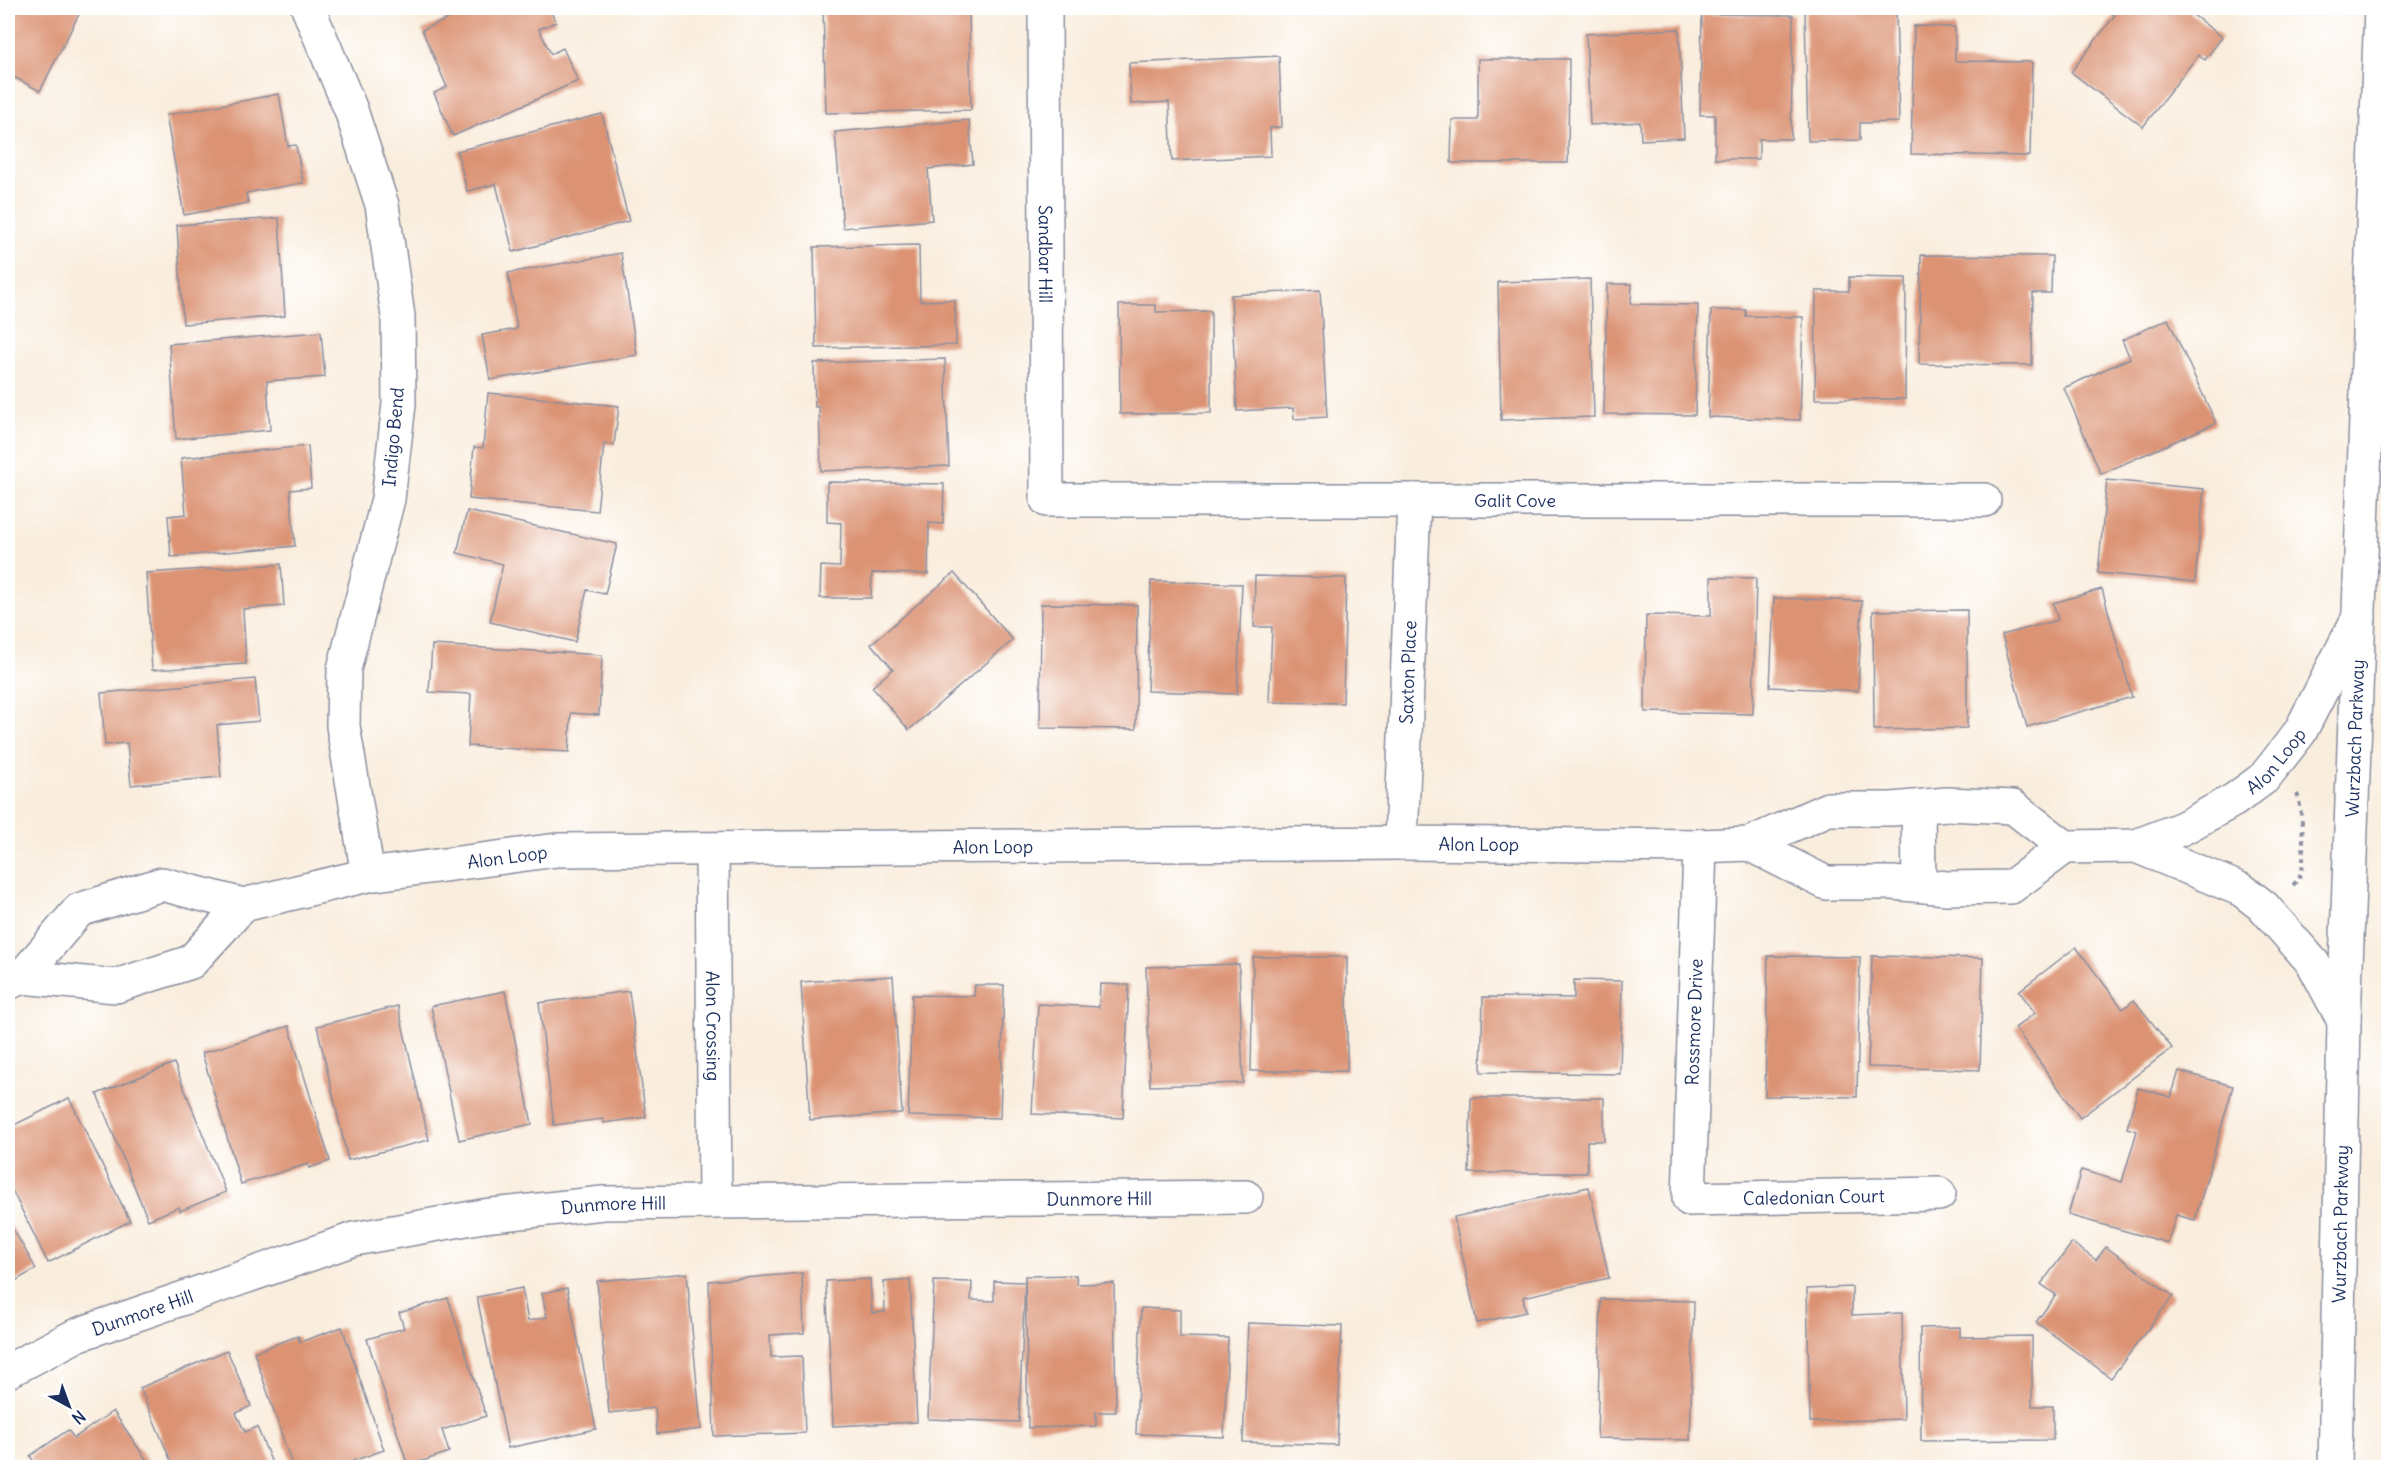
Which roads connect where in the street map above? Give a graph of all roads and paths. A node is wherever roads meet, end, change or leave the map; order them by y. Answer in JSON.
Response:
{"nodes":[{"id":1,"x":308,"y":8,"type":"edge"},
{"id":2,"x":1045,"y":8,"type":"edge"},
{"id":3,"x":2381,"y":8,"type":"edge"},
{"id":4,"x":1047,"y":500,"type":"joint"},
{"id":5,"x":1414,"y":500,"type":"junction"},
{"id":6,"x":1984,"y":500,"type":"dead end"},
{"id":7,"x":2359,"y":617,"type":"junction"},
{"id":8,"x":2293,"y":790,"type":"dead end"},
{"id":9,"x":1917,"y":807,"type":"junction"},
{"id":10,"x":1401,"y":843,"type":"junction"},
{"id":11,"x":1749,"y":844,"type":"junction"},
{"id":12,"x":1700,"y":846,"type":"junction"},
{"id":13,"x":2136,"y":846,"type":"junction"},
{"id":14,"x":2065,"y":847,"type":"junction"},
{"id":15,"x":712,"y":850,"type":"junction"},
{"id":16,"x":368,"y":875,"type":"junction"},
{"id":17,"x":1918,"y":885,"type":"junction"},
{"id":18,"x":2289,"y":890,"type":"dead end"},
{"id":19,"x":243,"y":905,"type":"junction"},
{"id":20,"x":15,"y":980,"type":"edge"},
{"id":21,"x":2344,"y":1021,"type":"junction"},
{"id":22,"x":1940,"y":1194,"type":"dead end"},
{"id":23,"x":1246,"y":1197,"type":"dead end"},
{"id":24,"x":1689,"y":1198,"type":"joint"},
{"id":25,"x":715,"y":1202,"type":"junction"},
{"id":26,"x":8,"y":1371,"type":"edge"},
{"id":27,"x":2335,"y":1467,"type":"edge"}],
"edges":[{"from":1,"to":16,"type":"street","name":"Indigo Bend"},
{"from":2,"to":4,"type":"street","name":"Sandbar Hill"},
{"from":3,"to":7,"type":"street","name":"Wurzbach Parkway"},
{"from":4,"to":5,"type":"street","name":"Galit Cove"},
{"from":5,"to":6,"type":"street","name":"Galit Cove"},
{"from":5,"to":10,"type":"street","name":"Saxton Place"},
{"from":7,"to":13,"type":"street","name":"Alon Loop"},
{"from":7,"to":21,"type":"street","name":"Wurzbach Parkway"},
{"from":8,"to":18,"type":"path"},
{"from":9,"to":11,"type":"street","name":"Alon Loop"},
{"from":9,"to":14,"type":"street","name":"Alon Loop"},
{"from":9,"to":17,"type":"street"},
{"from":10,"to":12,"type":"street","name":"Alon Loop"},
{"from":10,"to":15,"type":"street","name":"Alon Loop"},
{"from":11,"to":12,"type":"street","name":"Alon Loop"},
{"from":11,"to":17,"type":"street","name":"Alon Loop"},
{"from":12,"to":24,"type":"street","name":"Rossmore Drive"},
{"from":13,"to":14,"type":"street","name":"Alon Loop"},
{"from":13,"to":21,"type":"street","name":"Alon Loop"},
{"from":14,"to":17,"type":"street","name":"Alon Loop"},
{"from":15,"to":16,"type":"street","name":"Alon Loop"},
{"from":15,"to":25,"type":"street","name":"Alon Crossing"},
{"from":16,"to":19,"type":"street","name":"Alon Loop"},
{"from":19,"to":20,"type":"street","name":"Alon Loop"},
{"from":19,"to":20,"type":"street","name":"Alon Loop"},
{"from":21,"to":27,"type":"street","name":"Wurzbach Parkway"},
{"from":22,"to":24,"type":"street","name":"Caledonian Court"},
{"from":23,"to":25,"type":"street","name":"Dunmore Hill"},
{"from":25,"to":26,"type":"street","name":"Dunmore Hill"}]}
